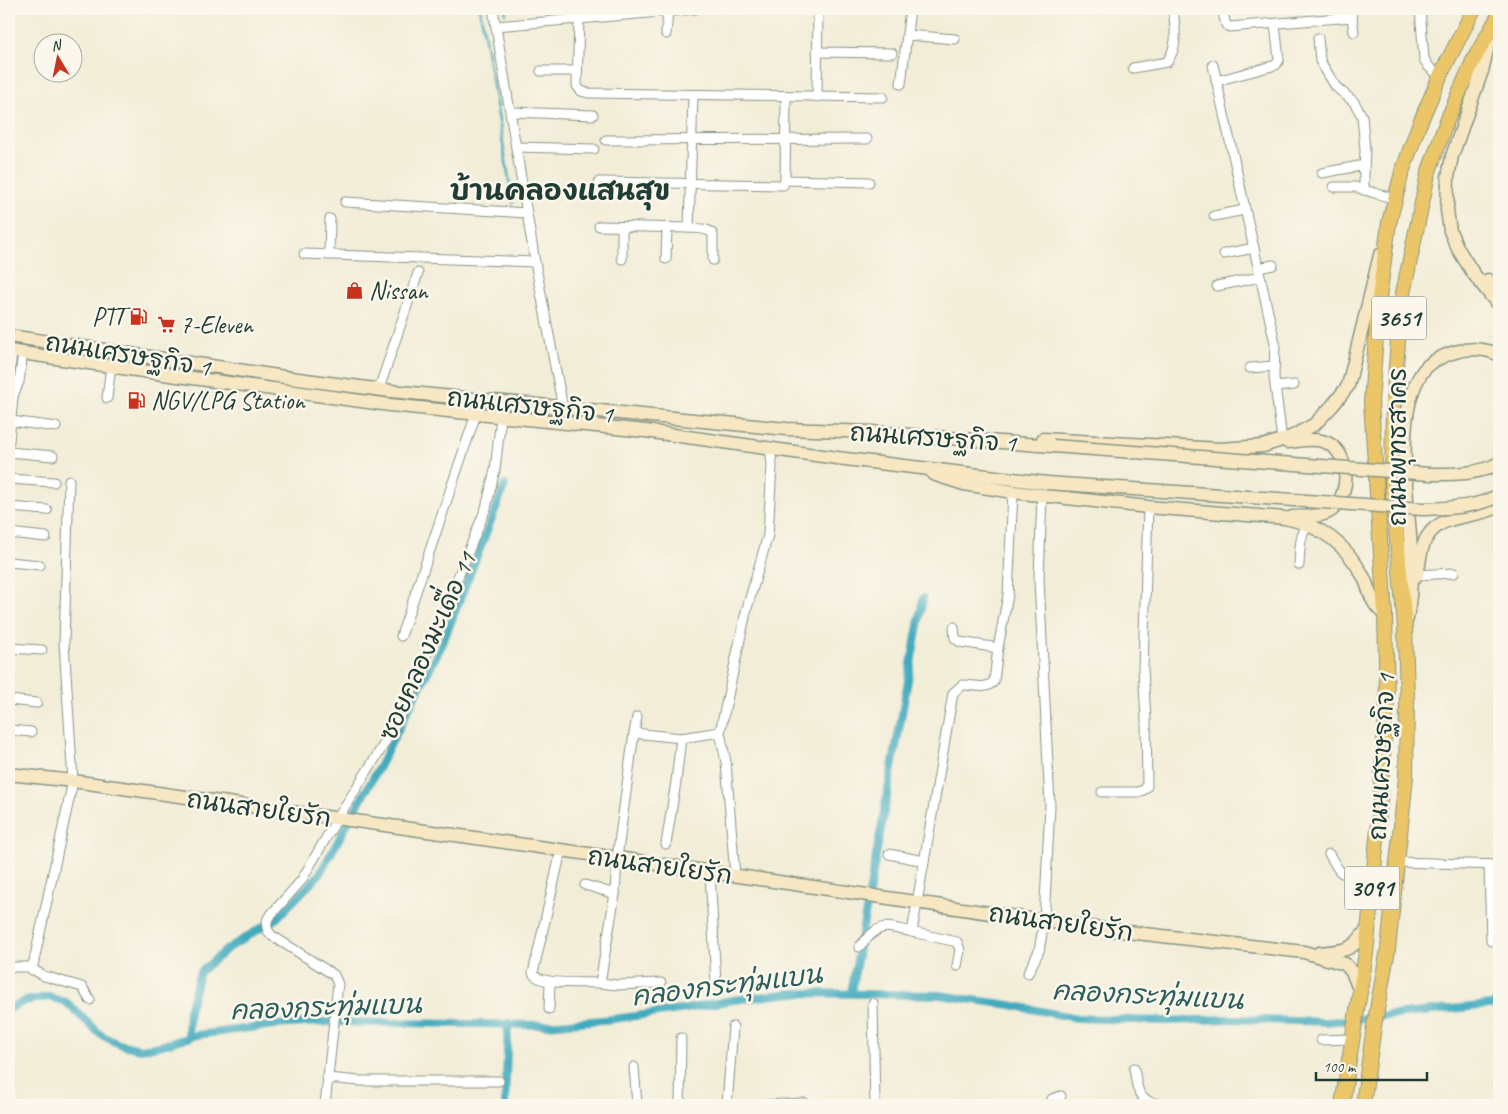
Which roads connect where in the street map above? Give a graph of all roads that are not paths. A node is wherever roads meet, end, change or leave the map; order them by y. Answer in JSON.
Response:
{"nodes":[{"id":1,"x":494,"y":9,"type":"edge"},
{"id":2,"x":696,"y":9,"type":"edge"},
{"id":3,"x":827,"y":9,"type":"edge"},
{"id":4,"x":910,"y":9,"type":"edge"},
{"id":5,"x":1173,"y":9,"type":"edge"},
{"id":6,"x":1222,"y":9,"type":"edge"},
{"id":7,"x":1420,"y":9,"type":"edge"},
{"id":8,"x":1474,"y":9,"type":"edge"},
{"id":9,"x":668,"y":12,"type":"junction"},
{"id":10,"x":1351,"y":13,"type":"edge"},
{"id":11,"x":578,"y":20,"type":"junction"},
{"id":12,"x":1496,"y":21,"type":"edge"},
{"id":13,"x":1275,"y":24,"type":"junction"},
{"id":14,"x":496,"y":26,"type":"junction"},
{"id":15,"x":1354,"y":32,"type":"dead end"},
{"id":16,"x":666,"y":34,"type":"dead end"},
{"id":17,"x":907,"y":35,"type":"junction"},
{"id":18,"x":1318,"y":38,"type":"dead end"},
{"id":19,"x":956,"y":39,"type":"dead end"},
{"id":20,"x":817,"y":52,"type":"junction"},
{"id":21,"x":892,"y":53,"type":"dead end"},
{"id":22,"x":1212,"y":65,"type":"dead end"},
{"id":23,"x":1133,"y":68,"type":"dead end"},
{"id":24,"x":541,"y":71,"type":"dead end"},
{"id":25,"x":577,"y":71,"type":"junction"},
{"id":26,"x":1440,"y":76,"type":"junction"},
{"id":27,"x":1216,"y":81,"type":"junction"},
{"id":28,"x":901,"y":84,"type":"dead end"},
{"id":29,"x":693,"y":96,"type":"junction"},
{"id":30,"x":786,"y":96,"type":"junction"},
{"id":31,"x":817,"y":97,"type":"junction"},
{"id":32,"x":883,"y":97,"type":"dead end"},
{"id":33,"x":511,"y":112,"type":"junction"},
{"id":34,"x":593,"y":115,"type":"dead end"},
{"id":35,"x":786,"y":139,"type":"junction"},
{"id":36,"x":867,"y":139,"type":"dead end"},
{"id":37,"x":1457,"y":139,"type":"junction"},
{"id":38,"x":606,"y":140,"type":"dead end"},
{"id":39,"x":692,"y":140,"type":"junction"},
{"id":40,"x":516,"y":147,"type":"junction"},
{"id":41,"x":594,"y":149,"type":"dead end"},
{"id":42,"x":1364,"y":171,"type":"junction"},
{"id":43,"x":1322,"y":172,"type":"dead end"},
{"id":44,"x":786,"y":180,"type":"junction"},
{"id":45,"x":599,"y":182,"type":"dead end"},
{"id":46,"x":869,"y":182,"type":"dead end"},
{"id":47,"x":691,"y":184,"type":"junction"},
{"id":48,"x":1334,"y":187,"type":"dead end"},
{"id":49,"x":1364,"y":190,"type":"junction"},
{"id":50,"x":1396,"y":199,"type":"junction"},
{"id":51,"x":345,"y":202,"type":"dead end"},
{"id":52,"x":1245,"y":210,"type":"junction"},
{"id":53,"x":528,"y":213,"type":"junction"},
{"id":54,"x":1214,"y":216,"type":"dead end"},
{"id":55,"x":330,"y":218,"type":"dead end"},
{"id":56,"x":1390,"y":224,"type":"junction"},
{"id":57,"x":599,"y":226,"type":"dead end"},
{"id":58,"x":622,"y":227,"type":"junction"},
{"id":59,"x":667,"y":228,"type":"junction"},
{"id":60,"x":689,"y":228,"type":"junction"},
{"id":61,"x":1254,"y":248,"type":"junction"},
{"id":62,"x":304,"y":254,"type":"dead end"},
{"id":63,"x":1224,"y":254,"type":"dead end"},
{"id":64,"x":329,"y":255,"type":"junction"},
{"id":65,"x":622,"y":259,"type":"dead end"},
{"id":66,"x":666,"y":259,"type":"dead end"},
{"id":67,"x":713,"y":260,"type":"dead end"},
{"id":68,"x":535,"y":262,"type":"junction"},
{"id":69,"x":1273,"y":265,"type":"dead end"},
{"id":70,"x":418,"y":273,"type":"dead end"},
{"id":71,"x":1259,"y":273,"type":"junction"},
{"id":72,"x":1488,"y":280,"type":"junction"},
{"id":73,"x":1217,"y":286,"type":"dead end"},
{"id":74,"x":1499,"y":289,"type":"edge"},
{"id":75,"x":1499,"y":294,"type":"edge"},
{"id":76,"x":1499,"y":306,"type":"edge"},
{"id":77,"x":9,"y":336,"type":"edge"},
{"id":78,"x":15,"y":352,"type":"edge"},
{"id":79,"x":1499,"y":355,"type":"edge"},
{"id":80,"x":111,"y":366,"type":"junction"},
{"id":81,"x":1274,"y":366,"type":"junction"},
{"id":82,"x":1250,"y":368,"type":"dead end"},
{"id":83,"x":1294,"y":385,"type":"dead end"},
{"id":84,"x":1276,"y":388,"type":"junction"},
{"id":85,"x":385,"y":390,"type":"junction"},
{"id":86,"x":107,"y":398,"type":"dead end"},
{"id":87,"x":390,"y":405,"type":"junction"},
{"id":88,"x":563,"y":408,"type":"junction"},
{"id":89,"x":476,"y":414,"type":"junction"},
{"id":90,"x":501,"y":417,"type":"junction"},
{"id":91,"x":11,"y":422,"type":"junction"},
{"id":92,"x":56,"y":427,"type":"dead end"},
{"id":93,"x":933,"y":437,"type":"junction"},
{"id":94,"x":9,"y":440,"type":"edge"},
{"id":95,"x":1282,"y":440,"type":"junction"},
{"id":96,"x":1263,"y":446,"type":"junction"},
{"id":97,"x":770,"y":447,"type":"junction"},
{"id":98,"x":9,"y":452,"type":"edge"},
{"id":99,"x":53,"y":456,"type":"dead end"},
{"id":100,"x":1499,"y":463,"type":"edge"},
{"id":101,"x":921,"y":468,"type":"junction"},
{"id":102,"x":9,"y":478,"type":"edge"},
{"id":103,"x":69,"y":480,"type":"dead end"},
{"id":104,"x":54,"y":482,"type":"dead end"},
{"id":105,"x":1013,"y":492,"type":"junction"},
{"id":106,"x":1042,"y":495,"type":"junction"},
{"id":107,"x":1499,"y":495,"type":"edge"},
{"id":108,"x":1499,"y":506,"type":"edge"},
{"id":109,"x":9,"y":507,"type":"edge"},
{"id":110,"x":1148,"y":507,"type":"junction"},
{"id":111,"x":47,"y":510,"type":"dead end"},
{"id":112,"x":1267,"y":516,"type":"junction"},
{"id":113,"x":1308,"y":525,"type":"junction"},
{"id":114,"x":9,"y":533,"type":"edge"},
{"id":115,"x":46,"y":537,"type":"dead end"},
{"id":116,"x":9,"y":562,"type":"edge"},
{"id":117,"x":1299,"y":564,"type":"dead end"},
{"id":118,"x":40,"y":565,"type":"dead end"},
{"id":119,"x":1454,"y":573,"type":"dead end"},
{"id":120,"x":1417,"y":575,"type":"junction"},
{"id":121,"x":1411,"y":594,"type":"junction"},
{"id":122,"x":1385,"y":615,"type":"junction"},
{"id":123,"x":1405,"y":626,"type":"junction"},
{"id":124,"x":954,"y":627,"type":"dead end"},
{"id":125,"x":401,"y":636,"type":"dead end"},
{"id":126,"x":9,"y":648,"type":"edge"},
{"id":127,"x":998,"y":648,"type":"junction"},
{"id":128,"x":42,"y":650,"type":"dead end"},
{"id":129,"x":9,"y":700,"type":"edge"},
{"id":130,"x":37,"y":703,"type":"dead end"},
{"id":131,"x":637,"y":717,"type":"dead end"},
{"id":132,"x":9,"y":730,"type":"edge"},
{"id":133,"x":31,"y":732,"type":"dead end"},
{"id":134,"x":720,"y":732,"type":"junction"},
{"id":135,"x":634,"y":733,"type":"junction"},
{"id":136,"x":681,"y":738,"type":"junction"},
{"id":137,"x":9,"y":774,"type":"edge"},
{"id":138,"x":73,"y":781,"type":"junction"},
{"id":139,"x":1102,"y":792,"type":"dead end"},
{"id":140,"x":337,"y":819,"type":"junction"},
{"id":141,"x":666,"y":844,"type":"dead end"},
{"id":142,"x":561,"y":851,"type":"junction"},
{"id":143,"x":889,"y":854,"type":"dead end"},
{"id":144,"x":1329,"y":854,"type":"dead end"},
{"id":145,"x":617,"y":858,"type":"junction"},
{"id":146,"x":924,"y":861,"type":"junction"},
{"id":147,"x":1398,"y":862,"type":"junction"},
{"id":148,"x":1489,"y":865,"type":"junction"},
{"id":149,"x":1499,"y":865,"type":"edge"},
{"id":150,"x":710,"y":872,"type":"junction"},
{"id":151,"x":735,"y":876,"type":"junction"},
{"id":152,"x":1374,"y":877,"type":"junction"},
{"id":153,"x":585,"y":885,"type":"dead end"},
{"id":154,"x":615,"y":894,"type":"junction"},
{"id":155,"x":917,"y":902,"type":"junction"},
{"id":156,"x":1044,"y":921,"type":"junction"},
{"id":157,"x":1368,"y":928,"type":"junction"},
{"id":158,"x":912,"y":932,"type":"junction"},
{"id":159,"x":1491,"y":941,"type":"dead end"},
{"id":160,"x":860,"y":947,"type":"dead end"},
{"id":161,"x":1311,"y":953,"type":"junction"},
{"id":162,"x":957,"y":966,"type":"dead end"},
{"id":163,"x":9,"y":967,"type":"edge"},
{"id":164,"x":27,"y":968,"type":"junction"},
{"id":165,"x":1028,"y":973,"type":"dead end"},
{"id":166,"x":550,"y":982,"type":"junction"},
{"id":167,"x":600,"y":983,"type":"junction"},
{"id":168,"x":661,"y":983,"type":"dead end"},
{"id":169,"x":716,"y":983,"type":"dead end"},
{"id":170,"x":1359,"y":998,"type":"junction"},
{"id":171,"x":90,"y":1000,"type":"dead end"},
{"id":172,"x":873,"y":1003,"type":"dead end"},
{"id":173,"x":549,"y":1009,"type":"dead end"},
{"id":174,"x":733,"y":1027,"type":"dead end"},
{"id":175,"x":681,"y":1038,"type":"dead end"},
{"id":176,"x":1352,"y":1039,"type":"junction"},
{"id":177,"x":1321,"y":1040,"type":"dead end"},
{"id":178,"x":634,"y":1067,"type":"dead end"},
{"id":179,"x":1134,"y":1068,"type":"dead end"},
{"id":180,"x":327,"y":1078,"type":"junction"},
{"id":181,"x":499,"y":1081,"type":"dead end"},
{"id":182,"x":1061,"y":1096,"type":"dead end"},
{"id":183,"x":805,"y":1103,"type":"dead end"},
{"id":184,"x":325,"y":1105,"type":"edge"},
{"id":185,"x":637,"y":1105,"type":"edge"},
{"id":186,"x":680,"y":1105,"type":"edge"},
{"id":187,"x":727,"y":1105,"type":"edge"},
{"id":188,"x":763,"y":1105,"type":"edge"},
{"id":189,"x":875,"y":1105,"type":"edge"},
{"id":190,"x":1051,"y":1105,"type":"edge"},
{"id":191,"x":1165,"y":1105,"type":"edge"},
{"id":192,"x":1342,"y":1105,"type":"edge"},
{"id":193,"x":1362,"y":1105,"type":"edge"}],
"edges":[{"from":1,"to":14,"type":"street"},
{"from":2,"to":9,"type":"street"},
{"from":3,"to":20,"type":"street"},
{"from":4,"to":17,"type":"street"},
{"from":5,"to":23,"type":"street"},
{"from":6,"to":13,"type":"street"},
{"from":7,"to":26,"type":"street"},
{"from":8,"to":26,"type":"main road","name":"ถนนพุทธสาคร","number":"3651"},
{"from":9,"to":11,"type":"street"},
{"from":9,"to":16,"type":"street"},
{"from":10,"to":13,"type":"street"},
{"from":10,"to":15,"type":"street"},
{"from":11,"to":14,"type":"street"},
{"from":11,"to":25,"type":"street"},
{"from":12,"to":37,"type":"main road"},
{"from":12,"to":123,"type":"main road","name":"ถนนพุทธสาคร","number":"3651"},
{"from":13,"to":27,"type":"street"},
{"from":14,"to":33,"type":"street"},
{"from":17,"to":19,"type":"street"},
{"from":17,"to":28,"type":"street"},
{"from":18,"to":42,"type":"street"},
{"from":20,"to":21,"type":"street"},
{"from":20,"to":31,"type":"street"},
{"from":22,"to":27,"type":"street"},
{"from":24,"to":25,"type":"street"},
{"from":25,"to":29,"type":"street"},
{"from":26,"to":50,"type":"main road","name":"ถนนพุทธสาคร","number":"3651"},
{"from":27,"to":52,"type":"street"},
{"from":29,"to":30,"type":"street"},
{"from":29,"to":39,"type":"street"},
{"from":30,"to":31,"type":"street"},
{"from":30,"to":35,"type":"street"},
{"from":31,"to":32,"type":"street"},
{"from":33,"to":34,"type":"street"},
{"from":33,"to":40,"type":"street"},
{"from":35,"to":36,"type":"street"},
{"from":35,"to":39,"type":"street"},
{"from":35,"to":44,"type":"street"},
{"from":37,"to":72,"type":"main road"},
{"from":37,"to":76,"type":"main road"},
{"from":38,"to":39,"type":"street"},
{"from":39,"to":47,"type":"street"},
{"from":40,"to":41,"type":"street"},
{"from":40,"to":53,"type":"street"},
{"from":42,"to":43,"type":"street"},
{"from":42,"to":49,"type":"street"},
{"from":44,"to":46,"type":"street"},
{"from":44,"to":47,"type":"street"},
{"from":45,"to":47,"type":"street"},
{"from":47,"to":60,"type":"street"},
{"from":48,"to":49,"type":"street"},
{"from":49,"to":50,"type":"street"},
{"from":50,"to":56,"type":"main road","name":"ถนนพุทธสาคร","number":"3651"},
{"from":51,"to":53,"type":"street"},
{"from":52,"to":54,"type":"street"},
{"from":52,"to":61,"type":"street"},
{"from":53,"to":68,"type":"street"},
{"from":55,"to":64,"type":"street"},
{"from":56,"to":95,"type":"main road"},
{"from":56,"to":122,"type":"main road","name":"ถนนพุทธสาคร","number":"3651"},
{"from":57,"to":58,"type":"street"},
{"from":58,"to":59,"type":"street"},
{"from":58,"to":65,"type":"street"},
{"from":59,"to":60,"type":"street"},
{"from":59,"to":66,"type":"street"},
{"from":60,"to":67,"type":"street"},
{"from":61,"to":63,"type":"street"},
{"from":61,"to":71,"type":"street"},
{"from":62,"to":64,"type":"street"},
{"from":64,"to":68,"type":"street"},
{"from":68,"to":88,"type":"street"},
{"from":69,"to":71,"type":"street"},
{"from":70,"to":85,"type":"street"},
{"from":71,"to":73,"type":"street"},
{"from":71,"to":81,"type":"street"},
{"from":72,"to":74,"type":"main road"},
{"from":72,"to":75,"type":"main road"},
{"from":77,"to":85,"type":"main road","name":"ถนนเศรษฐกิจ 1"},
{"from":78,"to":80,"type":"main road","name":"ถนนเศรษฐกิจ 1"},
{"from":78,"to":91,"type":"street"},
{"from":79,"to":121,"type":"main road","number":"3091"},
{"from":80,"to":86,"type":"street"},
{"from":80,"to":87,"type":"main road","name":"ถนนเศรษฐกิจ 1"},
{"from":81,"to":82,"type":"street"},
{"from":81,"to":84,"type":"street"},
{"from":83,"to":84,"type":"street"},
{"from":84,"to":95,"type":"street"},
{"from":85,"to":87,"type":"main road"},
{"from":85,"to":88,"type":"main road","name":"ถนนเศรษฐกิจ 1"},
{"from":87,"to":89,"type":"main road","name":"ถนนเศรษฐกิจ 1"},
{"from":88,"to":93,"type":"main road","name":"ถนนเศรษฐกิจ 1"},
{"from":89,"to":90,"type":"main road","name":"ถนนเศรษฐกิจ 1"},
{"from":89,"to":125,"type":"street"},
{"from":90,"to":97,"type":"main road","name":"ถนนเศรษฐกิจ 1"},
{"from":90,"to":140,"type":"street","name":"ซอยคลองมะเดื่อ 11"},
{"from":91,"to":92,"type":"street"},
{"from":91,"to":94,"type":"street"},
{"from":93,"to":96,"type":"main road"},
{"from":93,"to":100,"type":"main road","name":"ถนนเศรษฐกิจ 1","bridge":true},
{"from":95,"to":96,"type":"main road"},
{"from":96,"to":112,"type":"main road"},
{"from":97,"to":101,"type":"main road","name":"ถนนเศรษฐกิจ 1"},
{"from":97,"to":134,"type":"street"},
{"from":98,"to":99,"type":"street"},
{"from":101,"to":105,"type":"main road"},
{"from":101,"to":107,"type":"main road","name":"ถนนเศรษฐกิจ 1","bridge":true},
{"from":102,"to":104,"type":"street"},
{"from":103,"to":138,"type":"street"},
{"from":105,"to":106,"type":"main road"},
{"from":105,"to":127,"type":"street"},
{"from":106,"to":110,"type":"main road"},
{"from":106,"to":156,"type":"street"},
{"from":108,"to":120,"type":"main road"},
{"from":109,"to":111,"type":"street"},
{"from":110,"to":112,"type":"main road"},
{"from":110,"to":139,"type":"street"},
{"from":112,"to":113,"type":"main road"},
{"from":113,"to":117,"type":"street"},
{"from":113,"to":122,"type":"main road"},
{"from":114,"to":115,"type":"street"},
{"from":116,"to":118,"type":"street"},
{"from":119,"to":120,"type":"street"},
{"from":120,"to":121,"type":"main road"},
{"from":121,"to":123,"type":"main road","number":"3091"},
{"from":122,"to":152,"type":"main road","name":"ถนนเศรษฐกิจ 1","number":"3091"},
{"from":123,"to":147,"type":"main road","name":"ถนนเศรษฐกิจ 1","number":"3091"},
{"from":124,"to":127,"type":"street"},
{"from":126,"to":128,"type":"street"},
{"from":127,"to":146,"type":"street"},
{"from":129,"to":130,"type":"street"},
{"from":131,"to":135,"type":"street"},
{"from":132,"to":133,"type":"street"},
{"from":134,"to":136,"type":"street"},
{"from":134,"to":151,"type":"street"},
{"from":135,"to":136,"type":"street"},
{"from":135,"to":145,"type":"street"},
{"from":136,"to":141,"type":"street"},
{"from":137,"to":138,"type":"main road","name":"ถนนสายใยรัก"},
{"from":138,"to":140,"type":"main road","name":"ถนนสายใยรัก"},
{"from":138,"to":164,"type":"street"},
{"from":140,"to":142,"type":"main road","name":"ถนนสายใยรัก"},
{"from":140,"to":180,"type":"street","name":"ซอยคลองมะเดื่อ 11"},
{"from":142,"to":145,"type":"main road","name":"ถนนสายใยรัก"},
{"from":142,"to":166,"type":"street"},
{"from":143,"to":146,"type":"street"},
{"from":144,"to":152,"type":"street"},
{"from":145,"to":150,"type":"main road","name":"ถนนสายใยรัก"},
{"from":145,"to":154,"type":"street"},
{"from":146,"to":155,"type":"street"},
{"from":147,"to":148,"type":"street"},
{"from":147,"to":193,"type":"main road","name":"ถนนเศรษฐกิจ 1","number":"3091"},
{"from":148,"to":149,"type":"street"},
{"from":148,"to":159,"type":"street"},
{"from":150,"to":151,"type":"main road","name":"ถนนสายใยรัก"},
{"from":150,"to":169,"type":"street"},
{"from":151,"to":155,"type":"main road","name":"ถนนสายใยรัก"},
{"from":152,"to":157,"type":"main road","name":"ถนนเศรษฐกิจ 1","number":"3091"},
{"from":153,"to":154,"type":"street"},
{"from":154,"to":167,"type":"street"},
{"from":155,"to":156,"type":"main road","name":"ถนนสายใยรัก"},
{"from":155,"to":158,"type":"street"},
{"from":156,"to":161,"type":"main road","name":"ถนนสายใยรัก"},
{"from":156,"to":165,"type":"street"},
{"from":157,"to":161,"type":"main road","name":"ถนนสายใยรัก"},
{"from":157,"to":170,"type":"main road","name":"ถนนเศรษฐกิจ 1","number":"3091"},
{"from":158,"to":160,"type":"street"},
{"from":158,"to":162,"type":"street"},
{"from":161,"to":170,"type":"main road","name":"ถนนสายใยรัก"},
{"from":163,"to":164,"type":"street"},
{"from":164,"to":171,"type":"street"},
{"from":166,"to":167,"type":"street"},
{"from":166,"to":173,"type":"street"},
{"from":167,"to":168,"type":"street"},
{"from":170,"to":176,"type":"main road","name":"ถนนเศรษฐกิจ 1","number":"3091"},
{"from":172,"to":189,"type":"street"},
{"from":174,"to":187,"type":"street"},
{"from":175,"to":186,"type":"street"},
{"from":176,"to":177,"type":"street"},
{"from":176,"to":192,"type":"main road","name":"ถนนเศรษฐกิจ 1","number":"3091"},
{"from":178,"to":185,"type":"street"},
{"from":179,"to":191,"type":"street"},
{"from":180,"to":181,"type":"street"},
{"from":180,"to":184,"type":"street","name":"ซอยคลองมะเดื่อ 11"},
{"from":182,"to":190,"type":"street"},
{"from":183,"to":188,"type":"street"}]}
